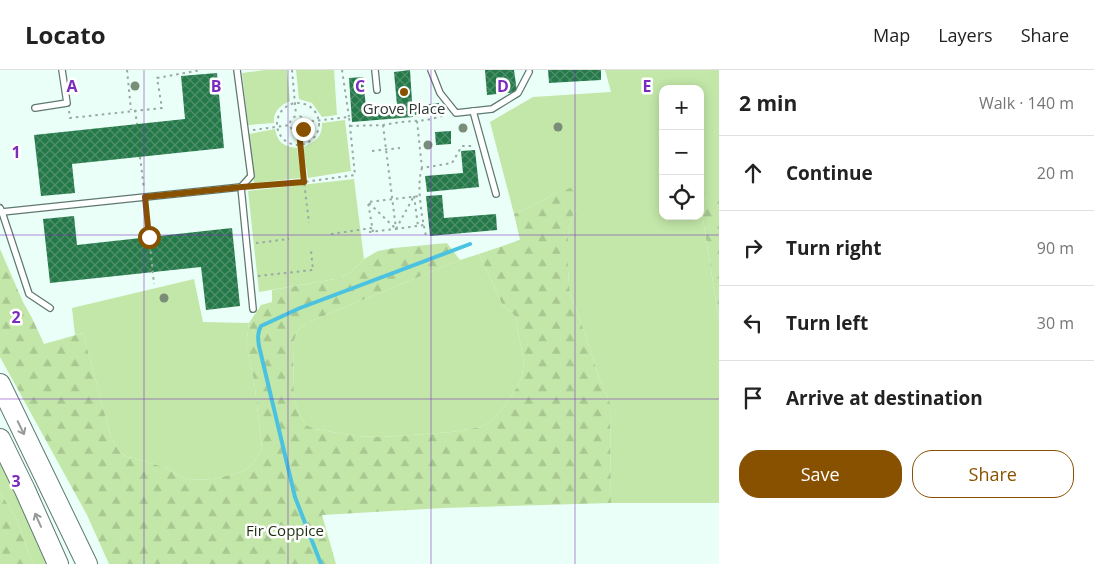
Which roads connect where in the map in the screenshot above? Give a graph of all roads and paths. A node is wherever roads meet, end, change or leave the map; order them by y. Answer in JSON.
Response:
{"nodes":[{"id":1,"x":62,"y":70,"type":"edge"},
{"id":2,"x":127,"y":70,"type":"edge"},
{"id":3,"x":201,"y":70,"type":"edge"},
{"id":4,"x":237,"y":70,"type":"edge"},
{"id":5,"x":292,"y":70,"type":"edge"},
{"id":6,"x":342,"y":70,"type":"edge"},
{"id":7,"x":375,"y":70,"type":"edge"},
{"id":8,"x":431,"y":70,"type":"edge"},
{"id":9,"x":529,"y":72,"type":"dead end"},
{"id":10,"x":377,"y":90,"type":"dead end"},
{"id":11,"x":67,"y":102,"type":"junction"},
{"id":12,"x":295,"y":103,"type":"junction"},
{"id":13,"x":35,"y":108,"type":"dead end"},
{"id":14,"x":135,"y":110,"type":"junction"},
{"id":15,"x":131,"y":111,"type":"junction"},
{"id":16,"x":473,"y":111,"type":"junction"},
{"id":17,"x":456,"y":113,"type":"junction"},
{"id":18,"x":296,"y":116,"type":"junction"},
{"id":19,"x":349,"y":117,"type":"junction"},
{"id":20,"x":318,"y":121,"type":"junction"},
{"id":21,"x":417,"y":121,"type":"junction"},
{"id":22,"x":305,"y":122,"type":"junction"},
{"id":23,"x":137,"y":124,"type":"dead end"},
{"id":24,"x":290,"y":124,"type":"junction"},
{"id":25,"x":384,"y":125,"type":"junction"},
{"id":26,"x":277,"y":126,"type":"junction"},
{"id":27,"x":350,"y":126,"type":"junction"},
{"id":28,"x":245,"y":131,"type":"junction"},
{"id":29,"x":299,"y":131,"type":"junction"},
{"id":30,"x":300,"y":144,"type":"junction"},
{"id":31,"x":482,"y":145,"type":"junction"},
{"id":32,"x":400,"y":148,"type":"dead end"},
{"id":33,"x":386,"y":150,"type":"junction"},
{"id":34,"x":372,"y":151,"type":"dead end"},
{"id":35,"x":140,"y":156,"type":"dead end"},
{"id":36,"x":422,"y":168,"type":"junction"},
{"id":37,"x":304,"y":182,"type":"junction"},
{"id":38,"x":242,"y":187,"type":"junction"},
{"id":39,"x":496,"y":194,"type":"dead end"},
{"id":40,"x":414,"y":196,"type":"junction"},
{"id":41,"x":420,"y":196,"type":"junction"},
{"id":42,"x":145,"y":197,"type":"junction"},
{"id":43,"x":392,"y":200,"type":"junction"},
{"id":44,"x":368,"y":202,"type":"junction"},
{"id":45,"x":1,"y":210,"type":"edge"},
{"id":46,"x":309,"y":223,"type":"dead end"},
{"id":47,"x":424,"y":225,"type":"junction"},
{"id":48,"x":418,"y":226,"type":"junction"},
{"id":49,"x":372,"y":228,"type":"junction"},
{"id":50,"x":396,"y":229,"type":"junction"},
{"id":51,"x":331,"y":234,"type":"dead end"},
{"id":52,"x":426,"y":236,"type":"dead end"},
{"id":53,"x":288,"y":239,"type":"dead end"},
{"id":54,"x":247,"y":245,"type":"junction"},
{"id":55,"x":311,"y":250,"type":"dead end"},
{"id":56,"x":250,"y":277,"type":"junction"},
{"id":57,"x":154,"y":284,"type":"dead end"},
{"id":58,"x":50,"y":308,"type":"dead end"},
{"id":59,"x":253,"y":309,"type":"dead end"},
{"id":60,"x":0,"y":384,"type":"edge"},
{"id":61,"x":0,"y":439,"type":"edge"},
{"id":62,"x":58,"y":564,"type":"edge"},
{"id":63,"x":87,"y":564,"type":"edge"}],
"edges":[{"from":1,"to":11,"type":"lane"},
{"from":2,"to":15,"type":"path"},
{"from":3,"to":14,"type":"path"},
{"from":4,"to":28,"type":"lane"},
{"from":5,"to":12,"type":"path"},
{"from":6,"to":19,"type":"path"},
{"from":7,"to":10,"type":"lane"},
{"from":8,"to":17,"type":"lane"},
{"from":9,"to":16,"type":"lane"},
{"from":11,"to":13,"type":"lane"},
{"from":11,"to":15,"type":"path"},
{"from":12,"to":18,"type":"path"},
{"from":12,"to":20,"type":"path"},
{"from":12,"to":26,"type":"path"},
{"from":14,"to":15,"type":"path"},
{"from":14,"to":23,"type":"path"},
{"from":16,"to":17,"type":"lane"},
{"from":16,"to":31,"type":"lane"},
{"from":17,"to":21,"type":"path"},
{"from":18,"to":22,"type":"path"},
{"from":18,"to":24,"type":"path"},
{"from":19,"to":20,"type":"path"},
{"from":19,"to":27,"type":"path"},
{"from":20,"to":22,"type":"path"},
{"from":20,"to":30,"type":"path"},
{"from":21,"to":25,"type":"path"},
{"from":21,"to":36,"type":"path"},
{"from":22,"to":29,"type":"path"},
{"from":24,"to":26,"type":"path"},
{"from":24,"to":29,"type":"path"},
{"from":25,"to":27,"type":"path"},
{"from":25,"to":33,"type":"path"},
{"from":26,"to":28,"type":"path"},
{"from":26,"to":30,"type":"path"},
{"from":27,"to":37,"type":"path"},
{"from":28,"to":38,"type":"lane"},
{"from":29,"to":30,"type":"path"},
{"from":30,"to":37,"type":"path"},
{"from":31,"to":36,"type":"path"},
{"from":31,"to":39,"type":"lane"},
{"from":32,"to":33,"type":"path"},
{"from":33,"to":34,"type":"path"},
{"from":33,"to":43,"type":"path"},
{"from":35,"to":42,"type":"path"},
{"from":36,"to":41,"type":"path"},
{"from":37,"to":38,"type":"path"},
{"from":37,"to":46,"type":"path"},
{"from":38,"to":42,"type":"lane"},
{"from":38,"to":54,"type":"lane"},
{"from":40,"to":41,"type":"path"},
{"from":40,"to":43,"type":"path"},
{"from":40,"to":48,"type":"path"},
{"from":40,"to":50,"type":"path"},
{"from":41,"to":47,"type":"path"},
{"from":42,"to":45,"type":"lane"},
{"from":42,"to":57,"type":"path"},
{"from":43,"to":44,"type":"path"},
{"from":43,"to":50,"type":"path"},
{"from":44,"to":49,"type":"path"},
{"from":44,"to":50,"type":"path"},
{"from":45,"to":58,"type":"lane"},
{"from":47,"to":48,"type":"path"},
{"from":47,"to":52,"type":"path"},
{"from":48,"to":50,"type":"path"},
{"from":49,"to":50,"type":"path"},
{"from":49,"to":51,"type":"path"},
{"from":53,"to":54,"type":"path"},
{"from":54,"to":56,"type":"lane"},
{"from":55,"to":56,"type":"path"},
{"from":56,"to":59,"type":"lane"},
{"from":60,"to":63,"type":"highway","one_way":true},
{"from":62,"to":61,"type":"highway","one_way":true}]}
